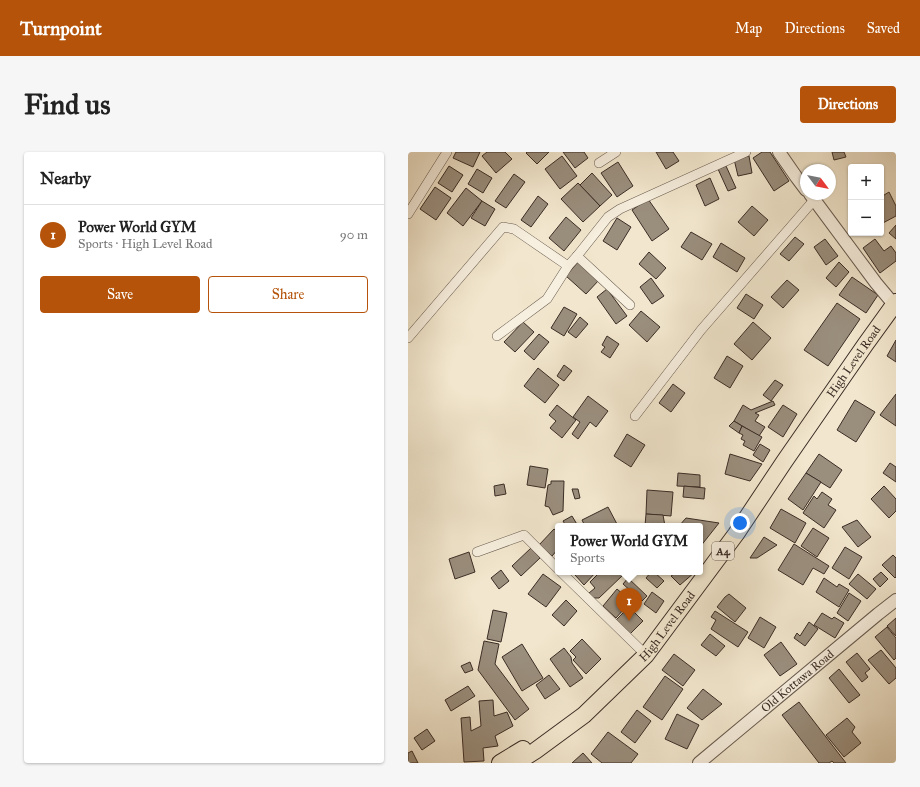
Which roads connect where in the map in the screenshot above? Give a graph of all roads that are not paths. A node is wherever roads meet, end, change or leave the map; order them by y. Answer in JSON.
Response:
{"nodes":[{"id":1,"x":447,"y":152,"type":"edge"},
{"id":2,"x":616,"y":152,"type":"edge"},
{"id":3,"x":746,"y":152,"type":"edge"},
{"id":4,"x":779,"y":152,"type":"edge"},
{"id":5,"x":599,"y":163,"type":"dead end"},
{"id":6,"x":800,"y":182,"type":"edge"},
{"id":7,"x":810,"y":200,"type":"edge"},
{"id":8,"x":814,"y":200,"type":"edge"},
{"id":9,"x":408,"y":214,"type":"edge"},
{"id":10,"x":577,"y":256,"type":"junction"},
{"id":11,"x":568,"y":266,"type":"junction"},
{"id":12,"x":894,"y":300,"type":"edge"},
{"id":13,"x":630,"y":305,"type":"dead end"},
{"id":14,"x":497,"y":336,"type":"dead end"},
{"id":15,"x":408,"y":338,"type":"edge"},
{"id":16,"x":635,"y":416,"type":"dead end"},
{"id":17,"x":477,"y":552,"type":"dead end"},
{"id":18,"x":703,"y":565,"type":"edge"},
{"id":19,"x":555,"y":566,"type":"edge"},
{"id":20,"x":564,"y":575,"type":"edge"},
{"id":21,"x":696,"y":575,"type":"edge"},
{"id":22,"x":896,"y":600,"type":"edge"},
{"id":23,"x":643,"y":652,"type":"junction"},
{"id":24,"x":500,"y":763,"type":"edge"},
{"id":25,"x":516,"y":763,"type":"edge"},
{"id":26,"x":700,"y":763,"type":"edge"}],
"edges":[{"from":1,"to":9,"type":"street"},
{"from":2,"to":5,"type":"street"},
{"from":3,"to":10,"type":"street"},
{"from":4,"to":6,"type":"street"},
{"from":7,"to":16,"type":"street"},
{"from":8,"to":12,"type":"street"},
{"from":10,"to":11,"type":"street"},
{"from":10,"to":13,"type":"street"},
{"from":11,"to":14,"type":"street"},
{"from":11,"to":15,"type":"street"},
{"from":12,"to":18,"type":"highway","name":"High Level Road","number":"A4"},
{"from":12,"to":23,"type":"highway","name":"High Level Road","number":"A4"},
{"from":17,"to":19,"type":"street"},
{"from":20,"to":23,"type":"street"},
{"from":21,"to":23,"type":"highway","name":"High Level Road","number":"A4"},
{"from":22,"to":26,"type":"street","name":"Old Kottawa Road"},
{"from":23,"to":24,"type":"highway","name":"High Level Road","number":"A4"},
{"from":23,"to":25,"type":"highway","name":"High Level Road","number":"A4"}]}
